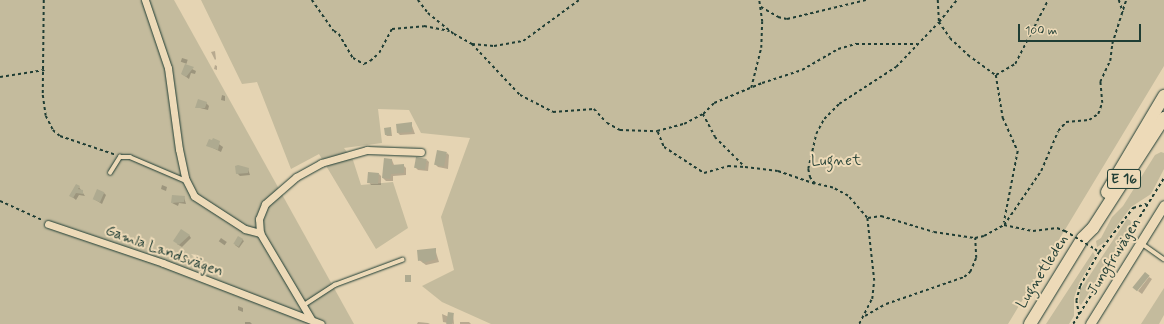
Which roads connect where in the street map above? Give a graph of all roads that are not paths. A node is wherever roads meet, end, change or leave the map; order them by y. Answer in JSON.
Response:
{"nodes":[{"id":1,"x":145,"y":0,"type":"edge"},
{"id":2,"x":1164,"y":96,"type":"edge"},
{"id":3,"x":1164,"y":118,"type":"edge"},
{"id":4,"x":1156,"y":128,"type":"edge"},
{"id":5,"x":421,"y":152,"type":"dead end"},
{"id":6,"x":110,"y":173,"type":"dead end"},
{"id":7,"x":187,"y":182,"type":"junction"},
{"id":8,"x":1164,"y":205,"type":"edge"},
{"id":9,"x":48,"y":224,"type":"road end"},
{"id":10,"x":260,"y":233,"type":"junction"},
{"id":11,"x":1140,"y":243,"type":"junction"},
{"id":12,"x":1164,"y":259,"type":"edge"},
{"id":13,"x":402,"y":260,"type":"dead end"},
{"id":14,"x":304,"y":305,"type":"junction"},
{"id":15,"x":311,"y":319,"type":"junction"},
{"id":16,"x":322,"y":324,"type":"edge"},
{"id":17,"x":1030,"y":324,"type":"edge"},
{"id":18,"x":1090,"y":324,"type":"edge"}],
"edges":[{"from":1,"to":7,"type":"street"},
{"from":2,"to":4,"type":"highway","name":"Lugnetleden","number":"E 16"},
{"from":3,"to":4,"type":"highway","name":"Lugnetleden","number":"E 16"},
{"from":4,"to":17,"type":"highway","name":"Lugnetleden","number":"E 16"},
{"from":5,"to":10,"type":"street"},
{"from":6,"to":7,"type":"lane"},
{"from":7,"to":10,"type":"street"},
{"from":8,"to":11,"type":"street","name":"Jungfruvägen"},
{"from":9,"to":15,"type":"street","name":"Gamla Landsvägen"},
{"from":10,"to":14,"type":"street"},
{"from":11,"to":12,"type":"lane"},
{"from":11,"to":18,"type":"street","name":"Jungfruvägen"},
{"from":13,"to":14,"type":"lane"},
{"from":14,"to":15,"type":"street"},
{"from":15,"to":16,"type":"street","name":"Gamla Landsvägen"}]}
